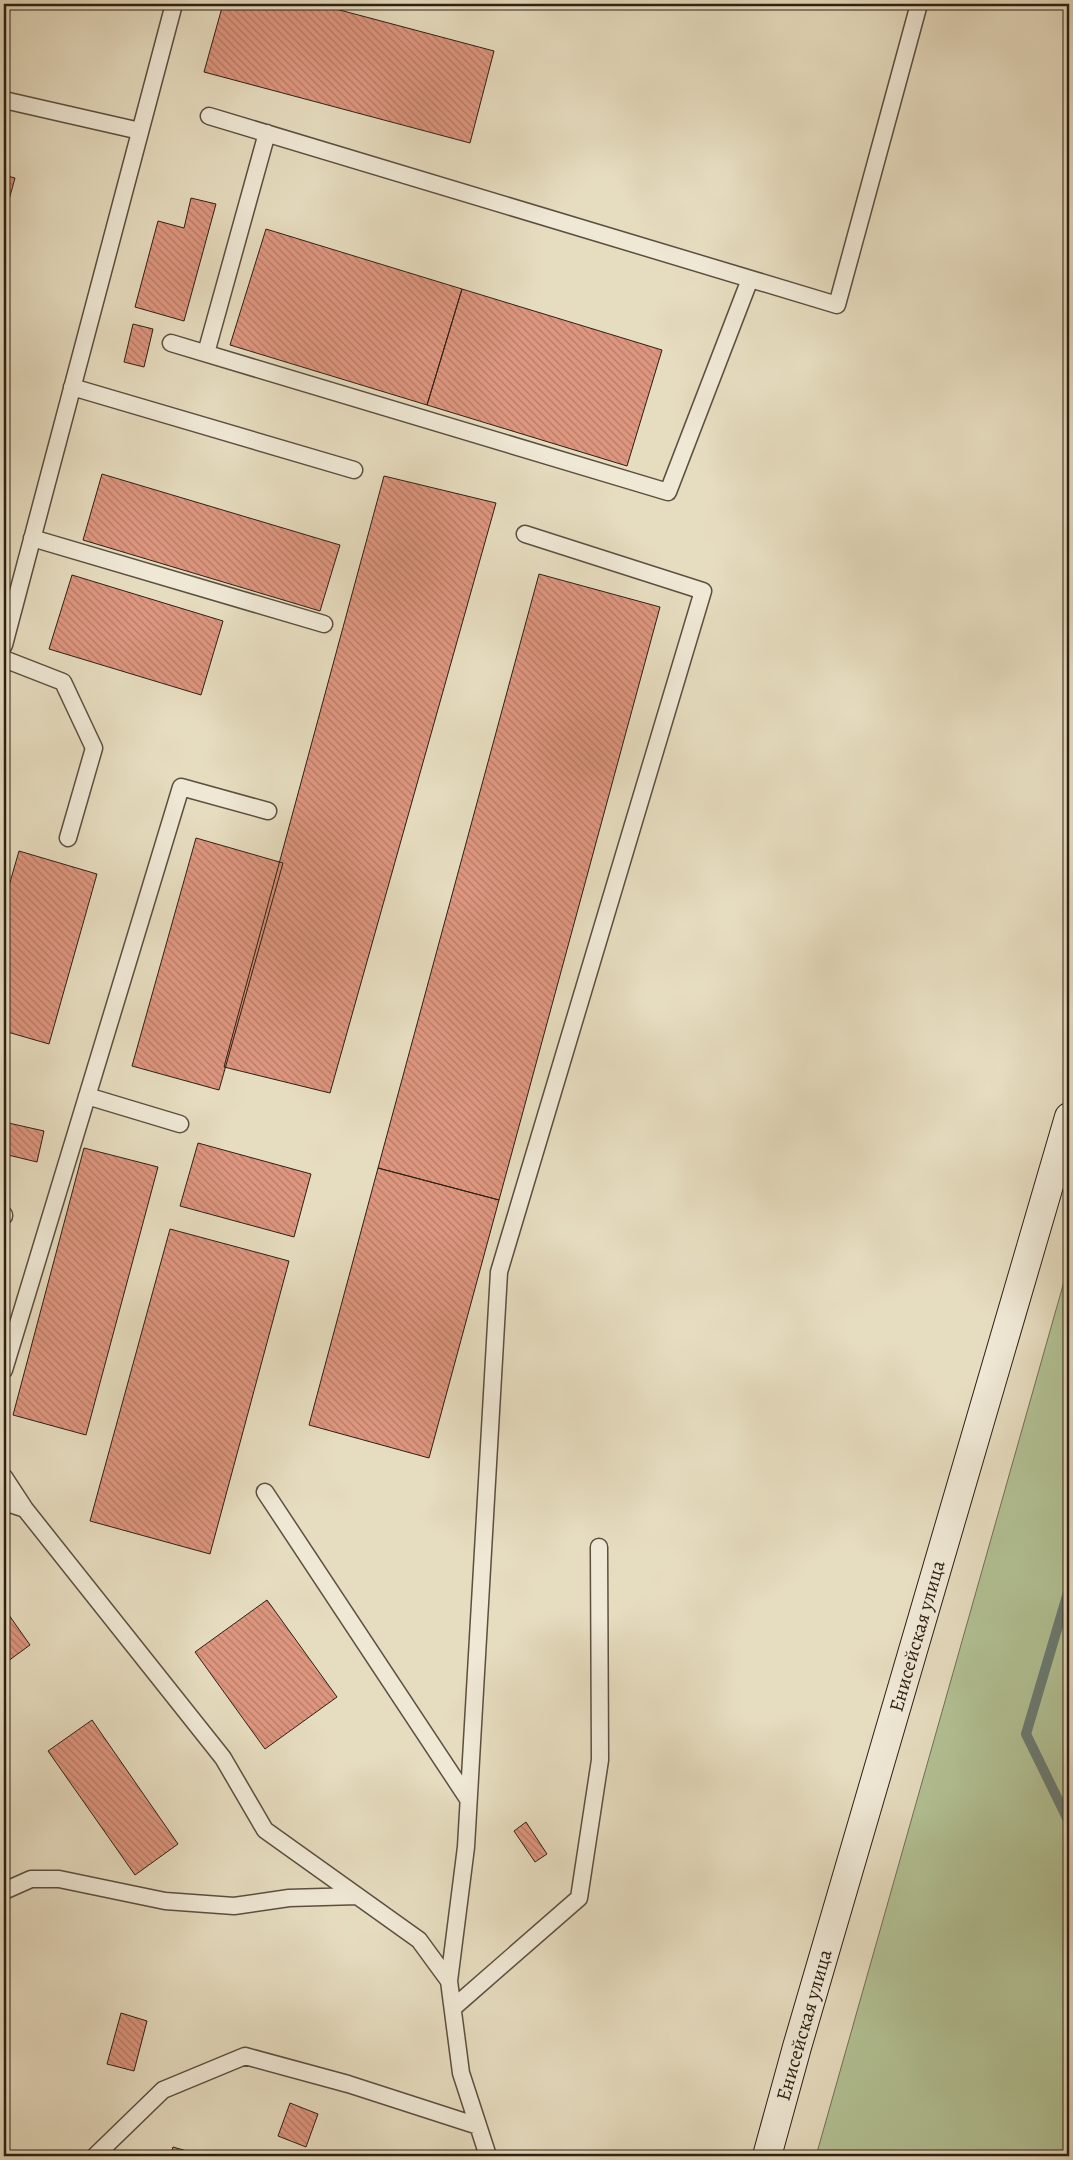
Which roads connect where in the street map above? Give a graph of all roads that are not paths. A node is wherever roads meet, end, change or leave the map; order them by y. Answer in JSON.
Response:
{"nodes":[{"id":1,"x":174,"y":4,"type":"edge"},
{"id":2,"x":919,"y":4,"type":"edge"},
{"id":3,"x":4,"y":100,"type":"edge"},
{"id":4,"x":209,"y":116,"type":"dead end"},
{"id":5,"x":140,"y":131,"type":"junction"},
{"id":6,"x":267,"y":133,"type":"junction"},
{"id":7,"x":750,"y":279,"type":"junction"},
{"id":8,"x":171,"y":343,"type":"dead end"},
{"id":9,"x":206,"y":353,"type":"junction"},
{"id":10,"x":72,"y":387,"type":"junction"},
{"id":11,"x":354,"y":470,"type":"dead end"},
{"id":12,"x":525,"y":534,"type":"dead end"},
{"id":13,"x":32,"y":538,"type":"junction"},
{"id":14,"x":324,"y":624,"type":"dead end"},
{"id":15,"x":4,"y":645,"type":"edge"},
{"id":16,"x":4,"y":659,"type":"edge"},
{"id":17,"x":268,"y":811,"type":"dead end"},
{"id":18,"x":68,"y":838,"type":"dead end"},
{"id":19,"x":87,"y":1096,"type":"junction"},
{"id":20,"x":1069,"y":1117,"type":"edge"},
{"id":21,"x":180,"y":1124,"type":"dead end"},
{"id":22,"x":4,"y":1370,"type":"edge"},
{"id":23,"x":4,"y":1478,"type":"edge"},
{"id":24,"x":264,"y":1492,"type":"dead end"},
{"id":25,"x":4,"y":1502,"type":"edge"},
{"id":26,"x":25,"y":1509,"type":"junction"},
{"id":27,"x":599,"y":1547,"type":"dead end"},
{"id":28,"x":468,"y":1799,"type":"junction"},
{"id":29,"x":4,"y":1891,"type":"edge"},
{"id":30,"x":358,"y":1896,"type":"junction"},
{"id":31,"x":449,"y":1981,"type":"junction"},
{"id":32,"x":453,"y":2008,"type":"junction"},
{"id":33,"x":478,"y":2126,"type":"junction"},
{"id":34,"x":95,"y":2156,"type":"edge"},
{"id":35,"x":488,"y":2156,"type":"edge"},
{"id":36,"x":767,"y":2156,"type":"edge"}],
"edges":[{"from":1,"to":5,"type":"lane"},
{"from":2,"to":7,"type":"lane"},
{"from":3,"to":5,"type":"lane"},
{"from":4,"to":6,"type":"lane"},
{"from":5,"to":10,"type":"lane"},
{"from":6,"to":7,"type":"lane"},
{"from":6,"to":9,"type":"lane"},
{"from":7,"to":9,"type":"lane"},
{"from":8,"to":9,"type":"lane"},
{"from":10,"to":11,"type":"lane"},
{"from":10,"to":13,"type":"lane"},
{"from":12,"to":28,"type":"lane"},
{"from":13,"to":14,"type":"lane"},
{"from":13,"to":15,"type":"lane"},
{"from":16,"to":18,"type":"lane"},
{"from":17,"to":19,"type":"lane"},
{"from":19,"to":21,"type":"lane"},
{"from":19,"to":22,"type":"lane"},
{"from":20,"to":36,"type":"street","name":"Енисейская улица"},
{"from":23,"to":26,"type":"lane"},
{"from":24,"to":28,"type":"lane"},
{"from":25,"to":26,"type":"lane"},
{"from":26,"to":30,"type":"lane"},
{"from":27,"to":32,"type":"lane"},
{"from":28,"to":31,"type":"lane"},
{"from":29,"to":30,"type":"lane"},
{"from":30,"to":31,"type":"lane"},
{"from":31,"to":32,"type":"lane"},
{"from":32,"to":33,"type":"lane"},
{"from":33,"to":34,"type":"lane"},
{"from":33,"to":35,"type":"lane"}]}
